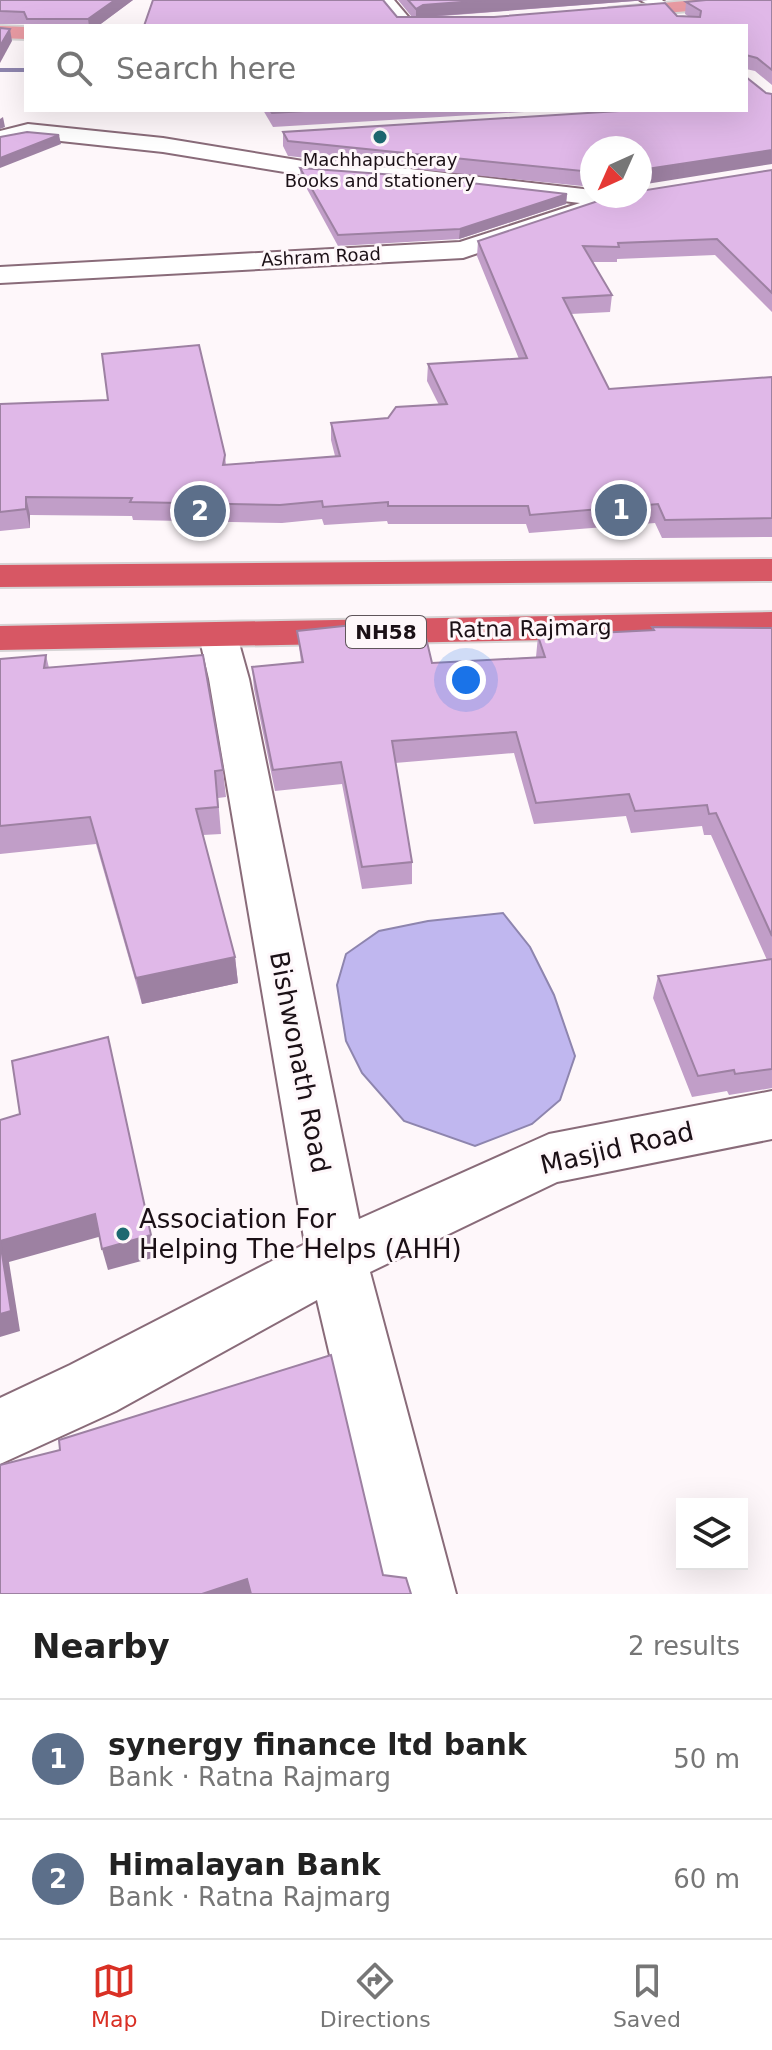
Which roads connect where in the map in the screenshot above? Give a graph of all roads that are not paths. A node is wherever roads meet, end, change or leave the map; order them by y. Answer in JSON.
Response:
{"nodes":[{"id":1,"x":384,"y":0,"type":"edge"},
{"id":2,"x":756,"y":0,"type":"edge"},
{"id":3,"x":772,"y":7,"type":"edge"},
{"id":4,"x":667,"y":12,"type":"edge"},
{"id":5,"x":593,"y":17,"type":"edge"},
{"id":6,"x":405,"y":24,"type":"edge"},
{"id":7,"x":0,"y":32,"type":"edge"},
{"id":8,"x":24,"y":33,"type":"edge"},
{"id":9,"x":0,"y":44,"type":"edge"},
{"id":10,"x":24,"y":44,"type":"edge"},
{"id":11,"x":262,"y":137,"type":"dead end"},
{"id":12,"x":0,"y":138,"type":"edge"},
{"id":13,"x":163,"y":145,"type":"junction"},
{"id":14,"x":580,"y":191,"type":"edge"},
{"id":15,"x":597,"y":208,"type":"edge"},
{"id":16,"x":0,"y":275,"type":"edge"},
{"id":17,"x":772,"y":570,"type":"edge"},
{"id":18,"x":0,"y":576,"type":"edge"},
{"id":19,"x":772,"y":624,"type":"edge"},
{"id":20,"x":218,"y":636,"type":"junction"},
{"id":21,"x":0,"y":638,"type":"edge"},
{"id":22,"x":772,"y":1115,"type":"edge"},
{"id":23,"x":337,"y":1258,"type":"junction"},
{"id":24,"x":0,"y":1431,"type":"edge"},
{"id":25,"x":421,"y":1594,"type":"edge"}],
"edges":[{"from":1,"to":6,"type":"street"},
{"from":2,"to":4,"type":"main road"},
{"from":3,"to":4,"type":"main road"},
{"from":4,"to":5,"type":"main road"},
{"from":7,"to":8,"type":"main road"},
{"from":9,"to":10,"type":"main road"},
{"from":11,"to":13,"type":"street"},
{"from":12,"to":13,"type":"street"},
{"from":13,"to":14,"type":"street"},
{"from":15,"to":16,"type":"street","name":"Ashram Road"},
{"from":17,"to":18,"type":"highway"},
{"from":19,"to":20,"type":"highway","name":"Ratna Rajmarg","number":"NH58"},
{"from":20,"to":21,"type":"highway","name":"Ratna Rajmarg","number":"NH58"},
{"from":20,"to":23,"type":"street","name":"Bishwonath Road"},
{"from":22,"to":23,"type":"street","name":"Masjid Road"},
{"from":23,"to":24,"type":"street"},
{"from":23,"to":25,"type":"street","name":"Bishwonath Road"}]}
